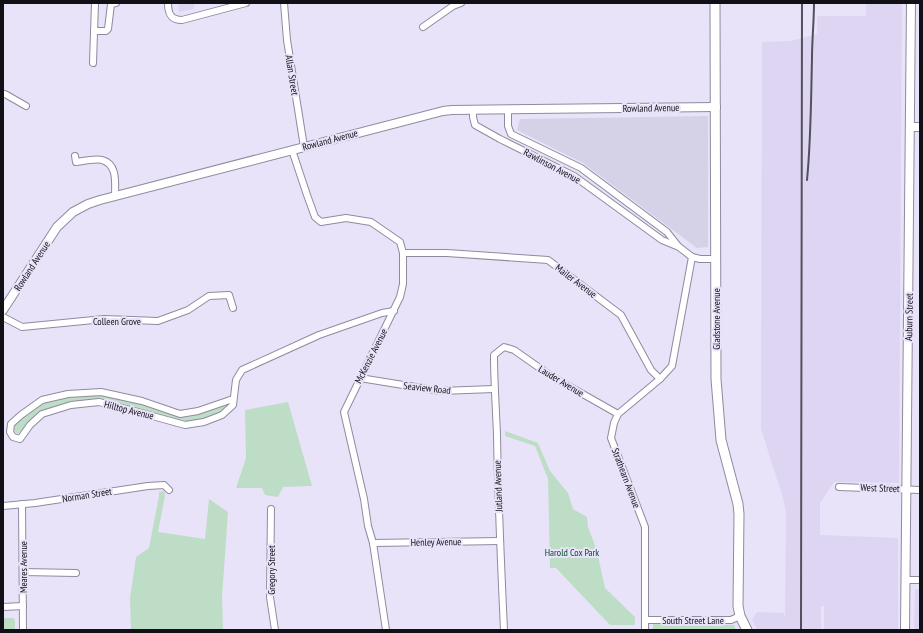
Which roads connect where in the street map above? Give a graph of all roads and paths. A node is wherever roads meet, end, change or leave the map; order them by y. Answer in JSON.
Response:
{"nodes":[{"id":1,"x":95,"y":3,"type":"edge"},
{"id":2,"x":168,"y":3,"type":"edge"},
{"id":3,"x":246,"y":3,"type":"edge"},
{"id":4,"x":284,"y":3,"type":"edge"},
{"id":5,"x":461,"y":3,"type":"edge"},
{"id":6,"x":716,"y":3,"type":"edge"},
{"id":7,"x":911,"y":3,"type":"edge"},
{"id":8,"x":114,"y":4,"type":"edge"},
{"id":9,"x":423,"y":27,"type":"dead end"},
{"id":10,"x":94,"y":31,"type":"junction"},
{"id":11,"x":93,"y":63,"type":"dead end"},
{"id":12,"x":3,"y":94,"type":"edge"},
{"id":13,"x":26,"y":106,"type":"dead end"},
{"id":14,"x":716,"y":107,"type":"junction"},
{"id":15,"x":473,"y":110,"type":"junction"},
{"id":16,"x":508,"y":110,"type":"junction"},
{"id":17,"x":910,"y":127,"type":"junction"},
{"id":18,"x":920,"y":127,"type":"edge"},
{"id":19,"x":304,"y":147,"type":"junction"},
{"id":20,"x":292,"y":150,"type":"junction"},
{"id":21,"x":75,"y":156,"type":"dead end"},
{"id":22,"x":116,"y":196,"type":"junction"},
{"id":23,"x":679,"y":247,"type":"junction"},
{"id":24,"x":403,"y":253,"type":"junction"},
{"id":25,"x":692,"y":257,"type":"junction"},
{"id":26,"x":716,"y":259,"type":"junction"},
{"id":27,"x":230,"y":288,"type":"dead end"},
{"id":28,"x":229,"y":295,"type":"junction"},
{"id":29,"x":233,"y":308,"type":"dead end"},
{"id":30,"x":3,"y":310,"type":"edge"},
{"id":31,"x":394,"y":311,"type":"junction"},
{"id":32,"x":3,"y":317,"type":"edge"},
{"id":33,"x":504,"y":348,"type":"joint"},
{"id":34,"x":360,"y":378,"type":"junction"},
{"id":35,"x":660,"y":379,"type":"junction"},
{"id":36,"x":494,"y":389,"type":"junction"},
{"id":37,"x":233,"y":399,"type":"junction"},
{"id":38,"x":618,"y":414,"type":"junction"},
{"id":39,"x":839,"y":487,"type":"dead end"},
{"id":40,"x":907,"y":489,"type":"junction"},
{"id":41,"x":169,"y":490,"type":"dead end"},
{"id":42,"x":920,"y":490,"type":"edge"},
{"id":43,"x":22,"y":504,"type":"junction"},
{"id":44,"x":3,"y":506,"type":"edge"},
{"id":45,"x":271,"y":509,"type":"dead end"},
{"id":46,"x":500,"y":541,"type":"junction"},
{"id":47,"x":373,"y":543,"type":"junction"},
{"id":48,"x":23,"y":572,"type":"junction"},
{"id":49,"x":76,"y":573,"type":"dead end"},
{"id":50,"x":906,"y":580,"type":"junction"},
{"id":51,"x":920,"y":580,"type":"edge"},
{"id":52,"x":3,"y":606,"type":"edge"},
{"id":53,"x":23,"y":606,"type":"junction"},
{"id":54,"x":740,"y":616,"type":"junction"},
{"id":55,"x":645,"y":620,"type":"junction"},
{"id":56,"x":23,"y":630,"type":"edge"},
{"id":57,"x":275,"y":630,"type":"edge"},
{"id":58,"x":386,"y":630,"type":"edge"},
{"id":59,"x":504,"y":630,"type":"edge"},
{"id":60,"x":645,"y":630,"type":"edge"},
{"id":61,"x":747,"y":630,"type":"edge"},
{"id":62,"x":905,"y":630,"type":"edge"}],
"edges":[{"from":1,"to":10,"type":"street"},
{"from":2,"to":3,"type":"street"},
{"from":4,"to":19,"type":"street","name":"Allan Street"},
{"from":5,"to":9,"type":"street"},
{"from":6,"to":14,"type":"main road","name":"Gladstone Avenue"},
{"from":7,"to":17,"type":"street","name":"Auburn Street"},
{"from":8,"to":10,"type":"street"},
{"from":10,"to":11,"type":"street"},
{"from":12,"to":13,"type":"street"},
{"from":14,"to":16,"type":"street","name":"Rowland Avenue"},
{"from":14,"to":26,"type":"main road","name":"Gladstone Avenue"},
{"from":15,"to":16,"type":"street","name":"Rowland Avenue"},
{"from":15,"to":19,"type":"street","name":"Rowland Avenue"},
{"from":15,"to":23,"type":"street","name":"Rawlinson Avenue"},
{"from":16,"to":23,"type":"street","name":"Rawlinson Avenue"},
{"from":17,"to":18,"type":"street"},
{"from":17,"to":40,"type":"street","name":"Auburn Street"},
{"from":19,"to":20,"type":"street","name":"Rowland Avenue"},
{"from":20,"to":22,"type":"street","name":"Rowland Avenue"},
{"from":20,"to":24,"type":"street"},
{"from":21,"to":22,"type":"street"},
{"from":22,"to":30,"type":"street","name":"Rowland Avenue"},
{"from":23,"to":25,"type":"street","name":"Rawlinson Avenue"},
{"from":24,"to":31,"type":"street","name":"McKenzie Avenue"},
{"from":24,"to":35,"type":"street","name":"Mailer Avenue"},
{"from":25,"to":26,"type":"street"},
{"from":25,"to":35,"type":"street"},
{"from":26,"to":54,"type":"main road","name":"Gladstone Avenue"},
{"from":27,"to":28,"type":"street"},
{"from":28,"to":29,"type":"street"},
{"from":28,"to":32,"type":"street","name":"Colleen Grove"},
{"from":31,"to":34,"type":"street","name":"McKenzie Avenue"},
{"from":31,"to":37,"type":"street","name":"Hilltop Avenue"},
{"from":33,"to":36,"type":"street","name":"Jutland Avenue"},
{"from":33,"to":38,"type":"street","name":"Lauder Avenue"},
{"from":34,"to":36,"type":"street","name":"Seaview Road"},
{"from":34,"to":47,"type":"street","name":"McKenzie Avenue"},
{"from":35,"to":38,"type":"street"},
{"from":36,"to":46,"type":"street","name":"Jutland Avenue"},
{"from":37,"to":37,"type":"street","name":"Hilltop Avenue"},
{"from":38,"to":55,"type":"street","name":"Strathearn Avenue"},
{"from":39,"to":40,"type":"street","name":"West Street"},
{"from":40,"to":42,"type":"street","name":"West Street"},
{"from":40,"to":50,"type":"street","name":"Auburn Street"},
{"from":41,"to":43,"type":"street","name":"Norman Street"},
{"from":43,"to":44,"type":"street","name":"Norman Street"},
{"from":43,"to":48,"type":"street","name":"Meares Avenue"},
{"from":45,"to":57,"type":"street","name":"Gregory Street"},
{"from":46,"to":47,"type":"street","name":"Henley Avenue"},
{"from":46,"to":59,"type":"street","name":"Jutland Avenue"},
{"from":47,"to":58,"type":"street","name":"McKenzie Avenue"},
{"from":48,"to":49,"type":"street"},
{"from":48,"to":53,"type":"street","name":"Meares Avenue"},
{"from":50,"to":51,"type":"street"},
{"from":50,"to":62,"type":"street","name":"Auburn Street"},
{"from":52,"to":53,"type":"street"},
{"from":53,"to":56,"type":"street","name":"Meares Avenue"},
{"from":54,"to":55,"type":"street","name":"South Street Lane"},
{"from":54,"to":61,"type":"main road","name":"Gladstone Avenue"},
{"from":55,"to":60,"type":"street","name":"Strathearn Avenue"}]}
